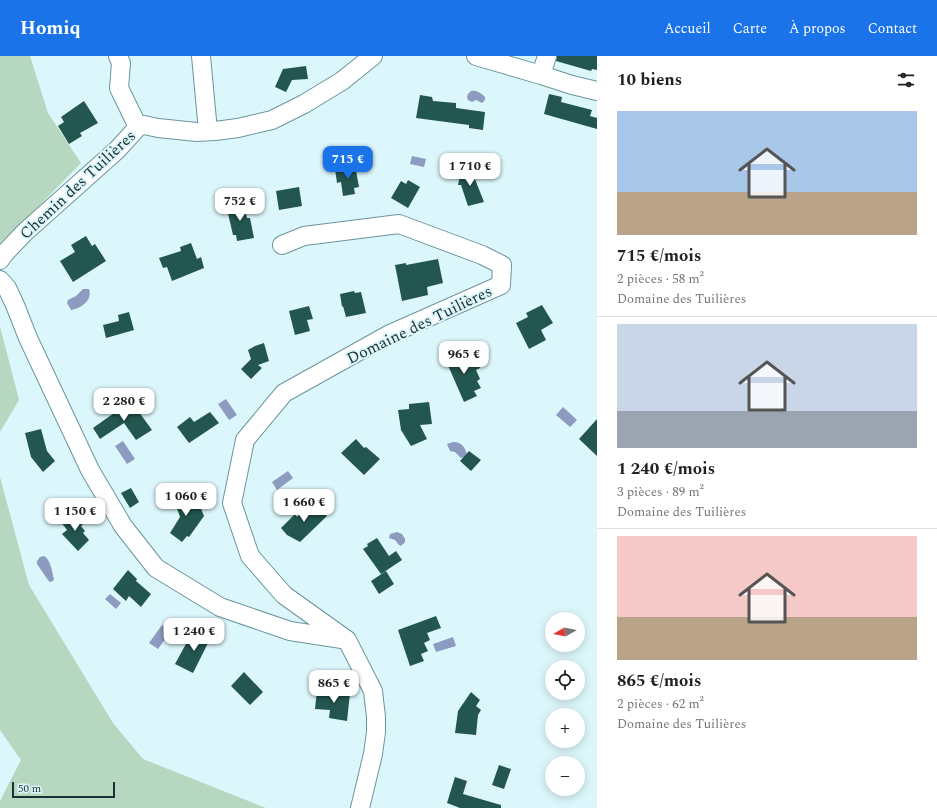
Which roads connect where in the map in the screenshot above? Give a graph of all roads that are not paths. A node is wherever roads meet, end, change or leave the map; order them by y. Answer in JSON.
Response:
{"nodes":[{"id":1,"x":118,"y":56,"type":"edge"},
{"id":2,"x":201,"y":56,"type":"edge"},
{"id":3,"x":373,"y":56,"type":"edge"},
{"id":4,"x":476,"y":56,"type":"edge"},
{"id":5,"x":547,"y":56,"type":"edge"},
{"id":6,"x":541,"y":75,"type":"junction"},
{"id":7,"x":597,"y":91,"type":"edge"},
{"id":8,"x":138,"y":127,"type":"junction"},
{"id":9,"x":208,"y":131,"type":"junction"},
{"id":10,"x":282,"y":245,"type":"dead end"},
{"id":11,"x":0,"y":260,"type":"edge"},
{"id":12,"x":0,"y":280,"type":"edge"},
{"id":13,"x":347,"y":640,"type":"junction"},
{"id":14,"x":360,"y":808,"type":"edge"}],
"edges":[{"from":1,"to":8,"type":"street","name":"Chemin des Tuilières"},
{"from":2,"to":9,"type":"street"},
{"from":3,"to":9,"type":"street","name":"Chemin des Tuilières"},
{"from":4,"to":6,"type":"street"},
{"from":5,"to":6,"type":"street"},
{"from":6,"to":7,"type":"street"},
{"from":8,"to":9,"type":"street","name":"Chemin des Tuilières"},
{"from":8,"to":11,"type":"street","name":"Chemin des Tuilières"},
{"from":10,"to":13,"type":"street","name":"Domaine des Tuilières"},
{"from":12,"to":13,"type":"street"},
{"from":13,"to":14,"type":"street","name":"Domaine des Tuilières"}]}
